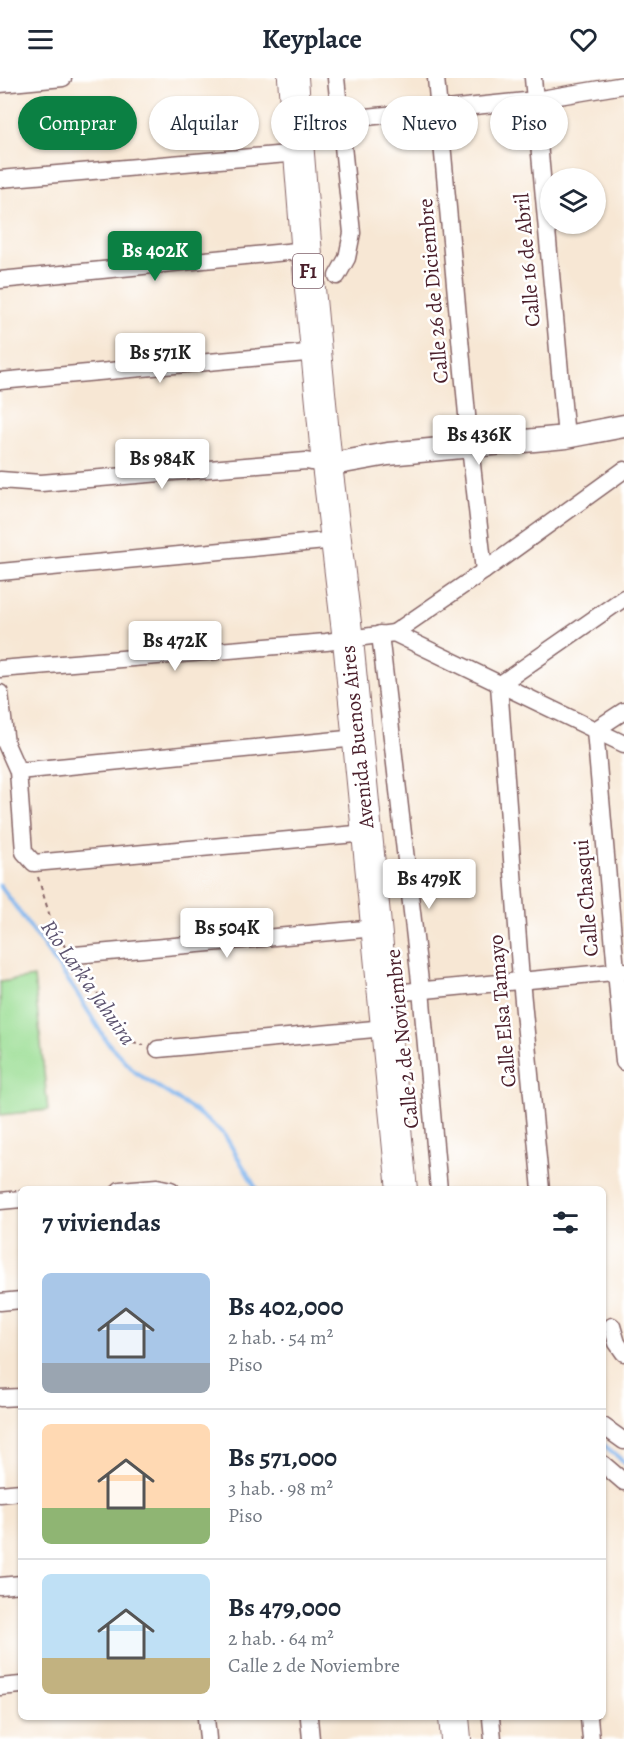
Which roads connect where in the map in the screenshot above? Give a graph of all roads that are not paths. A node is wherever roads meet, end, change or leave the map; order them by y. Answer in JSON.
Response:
{"nodes":[{"id":1,"x":63,"y":78,"type":"edge"},
{"id":2,"x":293,"y":78,"type":"edge"},
{"id":3,"x":336,"y":78,"type":"edge"},
{"id":4,"x":436,"y":78,"type":"edge"},
{"id":5,"x":533,"y":78,"type":"edge"},
{"id":6,"x":0,"y":84,"type":"edge"},
{"id":7,"x":624,"y":85,"type":"edge"},
{"id":8,"x":294,"y":96,"type":"edge"},
{"id":9,"x":338,"y":96,"type":"edge"},
{"id":10,"x":438,"y":96,"type":"edge"},
{"id":11,"x":535,"y":96,"type":"edge"},
{"id":12,"x":559,"y":96,"type":"edge"},
{"id":13,"x":271,"y":143,"type":"edge"},
{"id":14,"x":299,"y":150,"type":"edge"},
{"id":15,"x":343,"y":150,"type":"edge"},
{"id":16,"x":443,"y":150,"type":"edge"},
{"id":17,"x":540,"y":150,"type":"edge"},
{"id":18,"x":0,"y":179,"type":"edge"},
{"id":19,"x":307,"y":250,"type":"junction"},
{"id":20,"x":337,"y":276,"type":"dead end"},
{"id":21,"x":0,"y":280,"type":"edge"},
{"id":22,"x":317,"y":352,"type":"junction"},
{"id":23,"x":0,"y":381,"type":"edge"},
{"id":24,"x":624,"y":426,"type":"edge"},
{"id":25,"x":566,"y":437,"type":"junction"},
{"id":26,"x":470,"y":447,"type":"junction"},
{"id":27,"x":327,"y":465,"type":"junction"},
{"id":28,"x":624,"y":470,"type":"edge"},
{"id":29,"x":0,"y":480,"type":"edge"},
{"id":30,"x":336,"y":540,"type":"junction"},
{"id":31,"x":484,"y":571,"type":"junction"},
{"id":32,"x":0,"y":572,"type":"edge"},
{"id":33,"x":624,"y":598,"type":"edge"},
{"id":34,"x":387,"y":633,"type":"junction"},
{"id":35,"x":348,"y":640,"type":"junction"},
{"id":36,"x":0,"y":669,"type":"edge"},
{"id":37,"x":499,"y":685,"type":"junction"},
{"id":38,"x":0,"y":693,"type":"edge"},
{"id":39,"x":624,"y":711,"type":"edge"},
{"id":40,"x":595,"y":730,"type":"junction"},
{"id":41,"x":357,"y":738,"type":"junction"},
{"id":42,"x":624,"y":744,"type":"edge"},
{"id":43,"x":18,"y":771,"type":"junction"},
{"id":44,"x":367,"y":833,"type":"junction"},
{"id":45,"x":376,"y":928,"type":"junction"},
{"id":46,"x":75,"y":955,"type":"road end"},
{"id":47,"x":620,"y":971,"type":"edge"},
{"id":48,"x":520,"y":980,"type":"junction"},
{"id":49,"x":421,"y":990,"type":"junction"},
{"id":50,"x":383,"y":994,"type":"junction"},
{"id":51,"x":385,"y":1028,"type":"junction"},
{"id":52,"x":158,"y":1049,"type":"road end"},
{"id":53,"x":624,"y":1062,"type":"edge"},
{"id":54,"x":402,"y":1186,"type":"edge"},
{"id":55,"x":439,"y":1186,"type":"edge"},
{"id":56,"x":541,"y":1186,"type":"edge"},
{"id":57,"x":18,"y":1199,"type":"edge"},
{"id":58,"x":0,"y":1201,"type":"edge"},
{"id":59,"x":18,"y":1300,"type":"edge"},
{"id":60,"x":0,"y":1302,"type":"edge"},
{"id":61,"x":613,"y":1326,"type":"edge"},
{"id":62,"x":624,"y":1353,"type":"edge"},
{"id":63,"x":18,"y":1396,"type":"edge"},
{"id":64,"x":0,"y":1398,"type":"edge"},
{"id":65,"x":606,"y":1428,"type":"edge"},
{"id":66,"x":624,"y":1441,"type":"edge"},
{"id":67,"x":606,"y":1467,"type":"edge"},
{"id":68,"x":624,"y":1482,"type":"edge"},
{"id":69,"x":18,"y":1492,"type":"edge"},
{"id":70,"x":0,"y":1494,"type":"edge"},
{"id":71,"x":18,"y":1584,"type":"edge"},
{"id":72,"x":0,"y":1586,"type":"edge"},
{"id":73,"x":18,"y":1685,"type":"edge"},
{"id":74,"x":0,"y":1687,"type":"edge"},
{"id":75,"x":206,"y":1720,"type":"edge"},
{"id":76,"x":309,"y":1720,"type":"edge"},
{"id":77,"x":454,"y":1720,"type":"edge"},
{"id":78,"x":491,"y":1720,"type":"edge"},
{"id":79,"x":589,"y":1720,"type":"edge"},
{"id":80,"x":208,"y":1739,"type":"edge"},
{"id":81,"x":310,"y":1739,"type":"edge"},
{"id":82,"x":456,"y":1739,"type":"edge"},
{"id":83,"x":493,"y":1739,"type":"edge"},
{"id":84,"x":591,"y":1739,"type":"edge"}],
"edges":[{"from":1,"to":6,"type":"street"},
{"from":2,"to":8,"type":"highway","number":"F1"},
{"from":3,"to":9,"type":"street"},
{"from":4,"to":10,"type":"street","name":"Calle 26 de Diciembre"},
{"from":5,"to":11,"type":"street","name":"Calle 16 de Abril"},
{"from":7,"to":12,"type":"street"},
{"from":13,"to":18,"type":"street"},
{"from":14,"to":19,"type":"highway","number":"F1"},
{"from":15,"to":20,"type":"street"},
{"from":16,"to":26,"type":"street","name":"Calle 26 de Diciembre"},
{"from":17,"to":25,"type":"street","name":"Calle 16 de Abril"},
{"from":19,"to":21,"type":"street"},
{"from":19,"to":22,"type":"highway","number":"F1"},
{"from":22,"to":23,"type":"street"},
{"from":22,"to":27,"type":"highway","number":"F1"},
{"from":24,"to":25,"type":"street"},
{"from":25,"to":26,"type":"street"},
{"from":26,"to":27,"type":"street"},
{"from":26,"to":31,"type":"street","name":"Calle 26 de Diciembre"},
{"from":27,"to":29,"type":"street"},
{"from":27,"to":30,"type":"highway","name":"Avenida Buenos Aires","number":"F1"},
{"from":28,"to":31,"type":"street"},
{"from":30,"to":32,"type":"street"},
{"from":30,"to":35,"type":"highway","name":"Avenida Buenos Aires","number":"F1"},
{"from":31,"to":34,"type":"street"},
{"from":33,"to":37,"type":"street"},
{"from":34,"to":35,"type":"street"},
{"from":34,"to":37,"type":"street"},
{"from":34,"to":49,"type":"street","name":"Calle 2 de Noviembre"},
{"from":35,"to":36,"type":"street"},
{"from":35,"to":41,"type":"highway","name":"Avenida Buenos Aires","number":"F1"},
{"from":37,"to":40,"type":"street"},
{"from":37,"to":48,"type":"street","name":"Calle Elsa Tamayo"},
{"from":38,"to":43,"type":"street"},
{"from":39,"to":40,"type":"street"},
{"from":40,"to":42,"type":"street"},
{"from":40,"to":47,"type":"street","name":"Calle Chasqui"},
{"from":41,"to":43,"type":"street"},
{"from":41,"to":44,"type":"highway","name":"Avenida Buenos Aires","number":"F1"},
{"from":43,"to":44,"type":"street"},
{"from":44,"to":45,"type":"highway","name":"Avenida Buenos Aires","number":"F1"},
{"from":45,"to":46,"type":"street"},
{"from":45,"to":50,"type":"highway","name":"Avenida Buenos Aires","number":"F1"},
{"from":47,"to":48,"type":"street"},
{"from":47,"to":53,"type":"street","name":"Calle Chasqui"},
{"from":48,"to":49,"type":"street"},
{"from":48,"to":56,"type":"street","name":"Calle Elsa Tamayo"},
{"from":49,"to":50,"type":"street"},
{"from":49,"to":55,"type":"street","name":"Calle 2 de Noviembre"},
{"from":50,"to":51,"type":"highway","name":"Avenida Buenos Aires","number":"F1"},
{"from":51,"to":52,"type":"street"},
{"from":51,"to":54,"type":"highway","name":"Avenida Buenos Aires","number":"F1"},
{"from":57,"to":58,"type":"street"},
{"from":59,"to":60,"type":"street"},
{"from":61,"to":62,"type":"street"},
{"from":63,"to":64,"type":"street"},
{"from":65,"to":66,"type":"street"},
{"from":67,"to":68,"type":"street"},
{"from":69,"to":70,"type":"street"},
{"from":71,"to":72,"type":"street"},
{"from":73,"to":74,"type":"street"},
{"from":75,"to":80,"type":"street"},
{"from":76,"to":81,"type":"street"},
{"from":77,"to":82,"type":"highway"},
{"from":78,"to":83,"type":"street"},
{"from":79,"to":84,"type":"street"}]}
